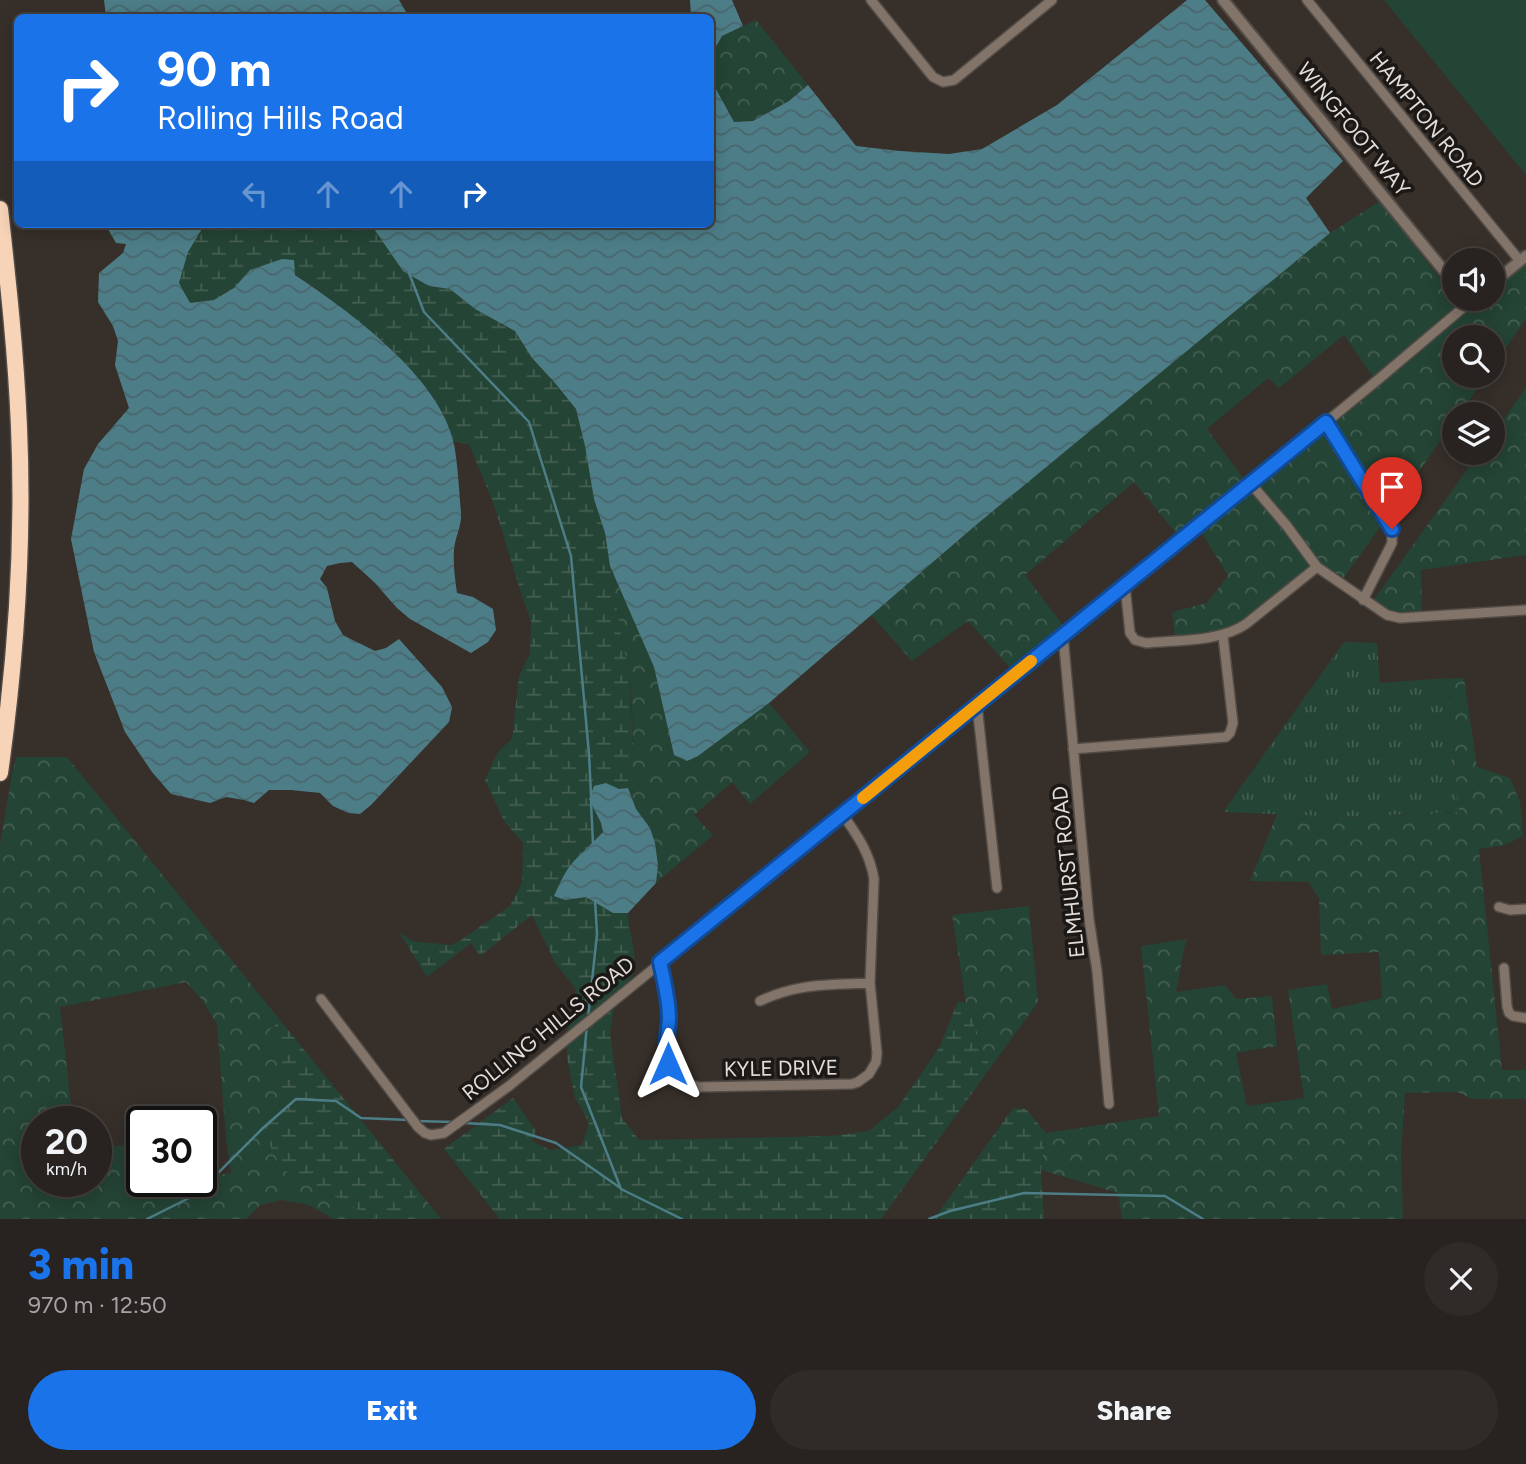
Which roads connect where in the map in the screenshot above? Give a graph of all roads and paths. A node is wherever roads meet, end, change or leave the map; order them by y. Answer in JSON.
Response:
{"nodes":[{"id":1,"x":871,"y":0,"type":"edge"},
{"id":2,"x":1052,"y":0,"type":"edge"},
{"id":3,"x":1223,"y":0,"type":"edge"},
{"id":4,"x":1307,"y":0,"type":"edge"},
{"id":5,"x":0,"y":209,"type":"edge"},
{"id":6,"x":1523,"y":258,"type":"edge"},
{"id":7,"x":1442,"y":268,"type":"edge"},
{"id":8,"x":1505,"y":273,"type":"edge"},
{"id":9,"x":1458,"y":311,"type":"edge"},
{"id":10,"x":1326,"y":422,"type":"junction"},
{"id":11,"x":1251,"y":484,"type":"junction"},
{"id":12,"x":1317,"y":567,"type":"junction"},
{"id":13,"x":1125,"y":586,"type":"junction"},
{"id":14,"x":1363,"y":600,"type":"junction"},
{"id":15,"x":1526,"y":610,"type":"edge"},
{"id":16,"x":1063,"y":635,"type":"junction"},
{"id":17,"x":1223,"y":635,"type":"junction"},
{"id":18,"x":977,"y":705,"type":"junction"},
{"id":19,"x":1073,"y":749,"type":"junction"},
{"id":20,"x":0,"y":773,"type":"edge"},
{"id":21,"x":843,"y":815,"type":"junction"},
{"id":22,"x":997,"y":888,"type":"dead end"},
{"id":23,"x":1499,"y":907,"type":"dead end"},
{"id":24,"x":1526,"y":909,"type":"edge"},
{"id":25,"x":660,"y":962,"type":"junction"},
{"id":26,"x":1504,"y":968,"type":"dead end"},
{"id":27,"x":870,"y":983,"type":"junction"},
{"id":28,"x":321,"y":999,"type":"dead end"},
{"id":29,"x":760,"y":1001,"type":"dead end"},
{"id":30,"x":1526,"y":1018,"type":"edge"},
{"id":31,"x":1109,"y":1104,"type":"dead end"}],
"edges":[{"from":1,"to":2,"type":"street"},
{"from":3,"to":7,"type":"street","name":"WINGFOOT WAY"},
{"from":4,"to":6,"type":"street","name":"HAMPTON ROAD"},
{"from":5,"to":20,"type":"highway"},
{"from":6,"to":8,"type":"street"},
{"from":9,"to":10,"type":"street","name":"ROLLING HILLS ROAD"},
{"from":10,"to":11,"type":"street","name":"ROLLING HILLS ROAD"},
{"from":10,"to":14,"type":"street"},
{"from":11,"to":12,"type":"street"},
{"from":11,"to":13,"type":"street","name":"ROLLING HILLS ROAD"},
{"from":12,"to":14,"type":"street"},
{"from":12,"to":17,"type":"street"},
{"from":13,"to":16,"type":"street","name":"ROLLING HILLS ROAD"},
{"from":13,"to":17,"type":"street"},
{"from":14,"to":15,"type":"street"},
{"from":16,"to":18,"type":"street","name":"ROLLING HILLS ROAD"},
{"from":16,"to":19,"type":"street","name":"ELMHURST ROAD"},
{"from":17,"to":19,"type":"street"},
{"from":18,"to":21,"type":"street","name":"ROLLING HILLS ROAD"},
{"from":18,"to":22,"type":"street"},
{"from":19,"to":31,"type":"street","name":"ELMHURST ROAD"},
{"from":21,"to":25,"type":"street","name":"ROLLING HILLS ROAD"},
{"from":21,"to":27,"type":"street","name":"KYLE DRIVE"},
{"from":23,"to":24,"type":"street"},
{"from":25,"to":27,"type":"street","name":"KYLE DRIVE"},
{"from":25,"to":28,"type":"street","name":"ROLLING HILLS ROAD"},
{"from":26,"to":30,"type":"street"},
{"from":27,"to":29,"type":"street"}]}
